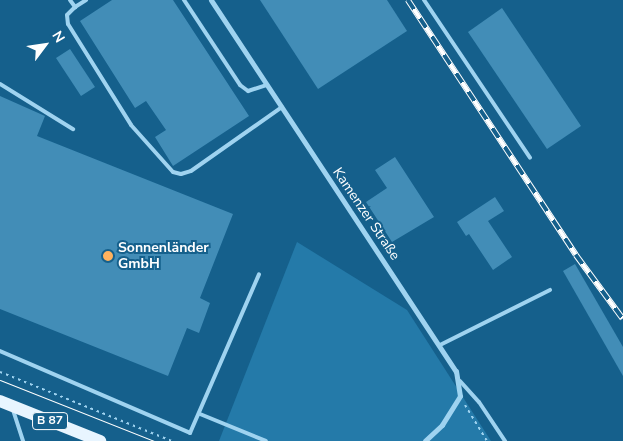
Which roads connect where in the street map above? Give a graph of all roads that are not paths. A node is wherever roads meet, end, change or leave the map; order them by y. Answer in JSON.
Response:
{"nodes":[{"id":1,"x":70,"y":0,"type":"edge"},
{"id":2,"x":86,"y":0,"type":"edge"},
{"id":3,"x":184,"y":0,"type":"edge"},
{"id":4,"x":211,"y":0,"type":"edge"},
{"id":5,"x":424,"y":0,"type":"edge"},
{"id":6,"x":75,"y":7,"type":"junction"},
{"id":7,"x":0,"y":84,"type":"edge"},
{"id":8,"x":267,"y":85,"type":"junction"},
{"id":9,"x":282,"y":107,"type":"junction"},
{"id":10,"x":73,"y":129,"type":"dead end"},
{"id":11,"x":530,"y":158,"type":"dead end"},
{"id":12,"x":259,"y":274,"type":"dead end"},
{"id":13,"x":550,"y":290,"type":"dead end"},
{"id":14,"x":440,"y":345,"type":"junction"},
{"id":15,"x":0,"y":351,"type":"edge"},
{"id":16,"x":460,"y":381,"type":"junction"},
{"id":17,"x":6,"y":403,"type":"edge"},
{"id":18,"x":200,"y":414,"type":"junction"},
{"id":19,"x":23,"y":441,"type":"edge"},
{"id":20,"x":100,"y":441,"type":"edge"},
{"id":21,"x":266,"y":441,"type":"edge"},
{"id":22,"x":425,"y":441,"type":"edge"},
{"id":23,"x":505,"y":441,"type":"edge"}],
"edges":[{"from":1,"to":6,"type":"lane"},
{"from":2,"to":6,"type":"lane"},
{"from":3,"to":8,"type":"lane"},
{"from":4,"to":8,"type":"street","name":"Kamenzer Straße"},
{"from":5,"to":11,"type":"lane"},
{"from":6,"to":9,"type":"lane"},
{"from":7,"to":10,"type":"lane"},
{"from":8,"to":9,"type":"street","name":"Kamenzer Straße"},
{"from":9,"to":14,"type":"street","name":"Kamenzer Straße"},
{"from":12,"to":18,"type":"lane"},
{"from":13,"to":14,"type":"lane"},
{"from":14,"to":16,"type":"street","name":"Kamenzer Straße"},
{"from":15,"to":18,"type":"lane"},
{"from":16,"to":22,"type":"street","name":"Kamenzer Straße"},
{"from":16,"to":23,"type":"lane"},
{"from":17,"to":19,"type":"lane"},
{"from":17,"to":20,"type":"main road","number":"B 87"},
{"from":18,"to":21,"type":"lane"}]}
